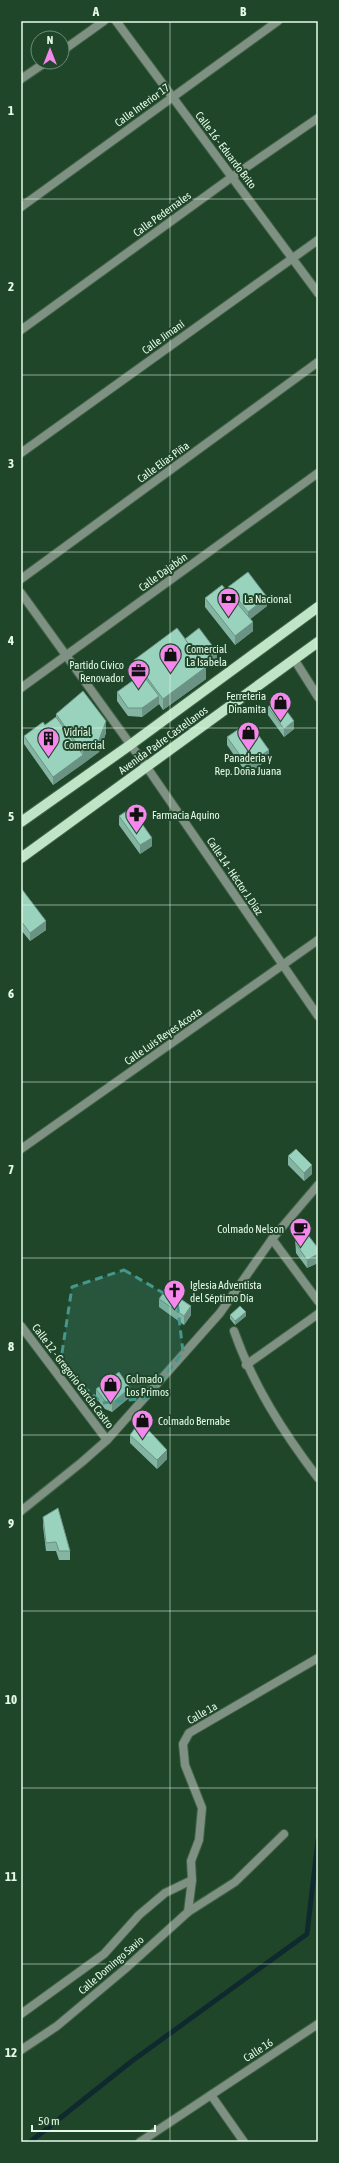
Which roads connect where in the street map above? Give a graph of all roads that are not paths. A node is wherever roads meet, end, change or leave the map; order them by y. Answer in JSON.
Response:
{"nodes":[{"id":1,"x":104,"y":21,"type":"edge"},
{"id":2,"x":116,"y":21,"type":"edge"},
{"id":3,"x":278,"y":21,"type":"edge"},
{"id":4,"x":70,"y":44,"type":"edge"},
{"id":5,"x":34,"y":70,"type":"edge"},
{"id":6,"x":21,"y":79,"type":"edge"},
{"id":7,"x":172,"y":96,"type":"junction"},
{"id":8,"x":318,"y":118,"type":"edge"},
{"id":9,"x":232,"y":177,"type":"junction"},
{"id":10,"x":21,"y":207,"type":"edge"},
{"id":11,"x":318,"y":240,"type":"edge"},
{"id":12,"x":293,"y":258,"type":"junction"},
{"id":13,"x":318,"y":292,"type":"edge"},
{"id":14,"x":21,"y":330,"type":"edge"},
{"id":15,"x":318,"y":362,"type":"edge"},
{"id":16,"x":21,"y":453,"type":"edge"},
{"id":17,"x":318,"y":473,"type":"edge"},
{"id":18,"x":21,"y":579,"type":"edge"},
{"id":19,"x":21,"y":593,"type":"edge"},
{"id":20,"x":318,"y":607,"type":"edge"},
{"id":21,"x":318,"y":642,"type":"edge"},
{"id":22,"x":66,"y":656,"type":"junction"},
{"id":23,"x":294,"y":659,"type":"junction"},
{"id":24,"x":21,"y":688,"type":"edge"},
{"id":25,"x":318,"y":697,"type":"edge"},
{"id":26,"x":130,"y":745,"type":"junction"},
{"id":27,"x":146,"y":766,"type":"junction"},
{"id":28,"x":21,"y":822,"type":"edge"},
{"id":29,"x":21,"y":858,"type":"edge"},
{"id":30,"x":318,"y":940,"type":"edge"},
{"id":31,"x":282,"y":965,"type":"junction"},
{"id":32,"x":318,"y":1016,"type":"edge"},
{"id":33,"x":21,"y":1149,"type":"edge"},
{"id":34,"x":318,"y":1185,"type":"edge"},
{"id":35,"x":272,"y":1238,"type":"junction"},
{"id":36,"x":318,"y":1302,"type":"edge"},
{"id":37,"x":318,"y":1314,"type":"edge"},
{"id":38,"x":21,"y":1326,"type":"edge"},
{"id":39,"x":234,"y":1331,"type":"dead end"},
{"id":40,"x":246,"y":1365,"type":"junction"},
{"id":41,"x":107,"y":1440,"type":"junction"},
{"id":42,"x":318,"y":1478,"type":"edge"},
{"id":43,"x":21,"y":1511,"type":"edge"},
{"id":44,"x":318,"y":1658,"type":"edge"},
{"id":45,"x":284,"y":1834,"type":"dead end"},
{"id":46,"x":192,"y":1880,"type":"junction"},
{"id":47,"x":188,"y":1912,"type":"junction"},
{"id":48,"x":21,"y":2014,"type":"edge"},
{"id":49,"x":318,"y":2024,"type":"edge"},
{"id":50,"x":21,"y":2050,"type":"edge"},
{"id":51,"x":211,"y":2095,"type":"junction"},
{"id":52,"x":140,"y":2142,"type":"edge"},
{"id":53,"x":244,"y":2142,"type":"edge"}],
"edges":[{"from":1,"to":4,"type":"street"},
{"from":2,"to":7,"type":"street","name":"Calle 16 - Eduardo Brito"},
{"from":3,"to":7,"type":"street","name":"Calle Interior 17"},
{"from":5,"to":6,"type":"street"},
{"from":7,"to":9,"type":"street","name":"Calle 16 - Eduardo Brito"},
{"from":7,"to":10,"type":"street","name":"Calle Interior 17"},
{"from":8,"to":9,"type":"street","name":"Calle Pedernales"},
{"from":9,"to":12,"type":"street","name":"Calle 16 - Eduardo Brito"},
{"from":9,"to":14,"type":"street","name":"Calle Pedernales"},
{"from":11,"to":12,"type":"street","name":"Calle Jimaní"},
{"from":12,"to":13,"type":"street","name":"Calle 16 - Eduardo Brito"},
{"from":12,"to":16,"type":"street","name":"Calle Jimaní"},
{"from":15,"to":18,"type":"street","name":"Calle Elías Piña"},
{"from":17,"to":22,"type":"street","name":"Calle Dajabón"},
{"from":19,"to":22,"type":"street","name":"Calle 14 - Héctor J. Díaz"},
{"from":20,"to":26,"type":"main road","name":"Avenida Padre Castellanos"},
{"from":21,"to":23,"type":"main road","name":"Avenida Padre Castellanos"},
{"from":22,"to":24,"type":"street","name":"Calle Dajabón"},
{"from":22,"to":26,"type":"street","name":"Calle 14 - Héctor J. Díaz"},
{"from":23,"to":25,"type":"street"},
{"from":23,"to":27,"type":"main road","name":"Avenida Padre Castellanos"},
{"from":26,"to":27,"type":"street","name":"Calle 14 - Héctor J. Díaz"},
{"from":26,"to":28,"type":"main road","name":"Avenida Padre Castellanos"},
{"from":27,"to":29,"type":"main road","name":"Avenida Padre Castellanos"},
{"from":27,"to":31,"type":"street","name":"Calle 14 - Héctor J. Díaz"},
{"from":30,"to":31,"type":"street","name":"Calle Luis Reyes Acosta"},
{"from":31,"to":32,"type":"street","name":"Calle 14 - Héctor J. Díaz"},
{"from":31,"to":33,"type":"street","name":"Calle Luis Reyes Acosta"},
{"from":34,"to":35,"type":"street"},
{"from":35,"to":36,"type":"street"},
{"from":35,"to":41,"type":"street"},
{"from":37,"to":40,"type":"street"},
{"from":38,"to":41,"type":"street","name":"Calle 12 - Gregorio García Castro"},
{"from":39,"to":40,"type":"street"},
{"from":40,"to":42,"type":"street"},
{"from":41,"to":43,"type":"street"},
{"from":44,"to":46,"type":"street","name":"Calle 1a"},
{"from":45,"to":47,"type":"street","name":"Calle Domingo Savio"},
{"from":46,"to":47,"type":"street"},
{"from":46,"to":48,"type":"street"},
{"from":47,"to":50,"type":"street","name":"Calle Domingo Savio"},
{"from":49,"to":51,"type":"street","name":"Calle 16"},
{"from":51,"to":52,"type":"street","name":"Calle 16"},
{"from":51,"to":53,"type":"street"}]}
